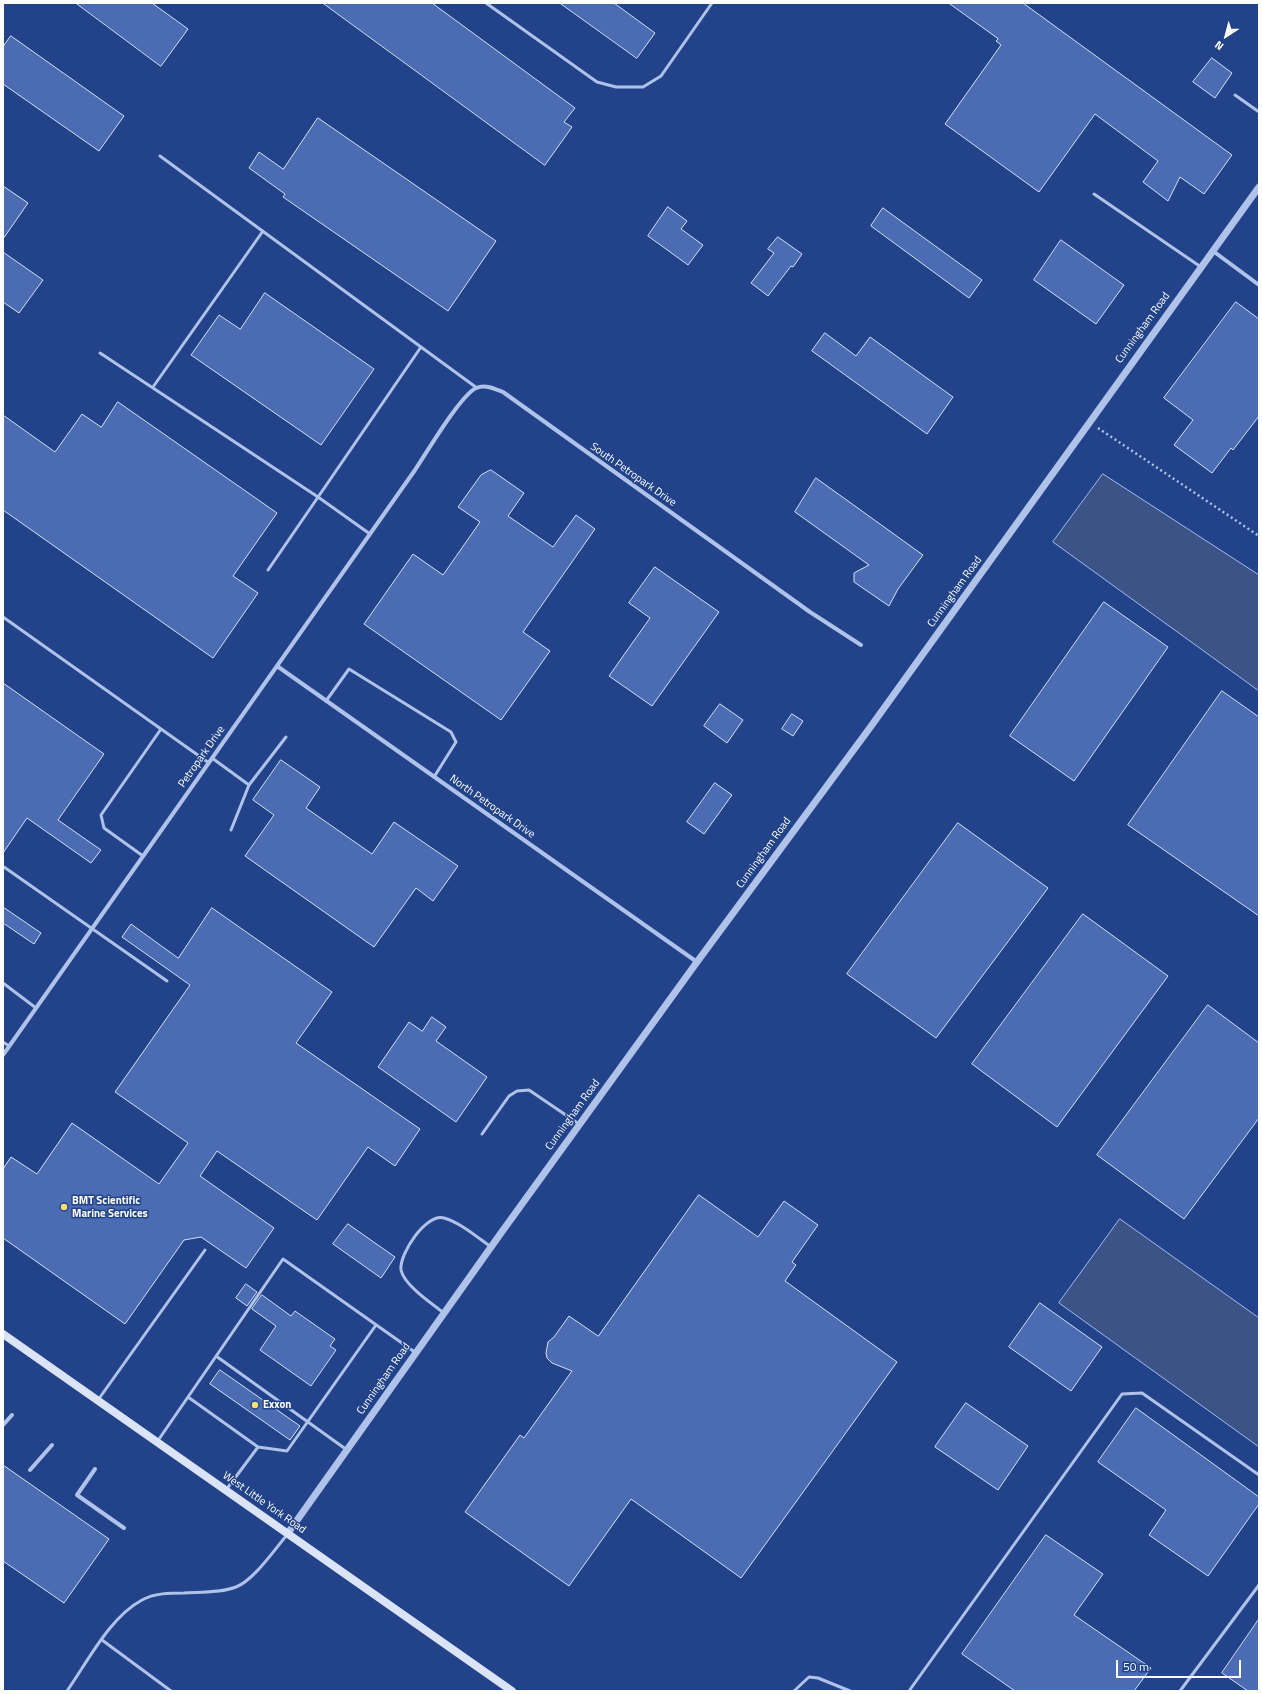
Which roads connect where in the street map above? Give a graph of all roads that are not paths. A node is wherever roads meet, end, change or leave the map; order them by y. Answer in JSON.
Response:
{"nodes":[{"id":1,"x":486,"y":3,"type":"edge"},
{"id":2,"x":712,"y":3,"type":"edge"},
{"id":3,"x":1235,"y":95,"type":"dead end"},
{"id":4,"x":1259,"y":112,"type":"edge"},
{"id":5,"x":160,"y":156,"type":"dead end"},
{"id":6,"x":1259,"y":187,"type":"edge"},
{"id":7,"x":1094,"y":194,"type":"dead end"},
{"id":8,"x":263,"y":231,"type":"junction"},
{"id":9,"x":1213,"y":251,"type":"junction"},
{"id":10,"x":1201,"y":267,"type":"junction"},
{"id":11,"x":1259,"y":285,"type":"edge"},
{"id":12,"x":421,"y":347,"type":"junction"},
{"id":13,"x":100,"y":352,"type":"dead end"},
{"id":14,"x":153,"y":387,"type":"junction"},
{"id":15,"x":477,"y":388,"type":"junction"},
{"id":16,"x":318,"y":497,"type":"junction"},
{"id":17,"x":370,"y":534,"type":"junction"},
{"id":18,"x":268,"y":570,"type":"dead end"},
{"id":19,"x":3,"y":617,"type":"edge"},
{"id":20,"x":861,"y":645,"type":"dead end"},
{"id":21,"x":277,"y":666,"type":"junction"},
{"id":22,"x":326,"y":701,"type":"junction"},
{"id":23,"x":161,"y":729,"type":"junction"},
{"id":24,"x":286,"y":737,"type":"dead end"},
{"id":25,"x":212,"y":758,"type":"junction"},
{"id":26,"x":209,"y":763,"type":"junction"},
{"id":27,"x":434,"y":777,"type":"junction"},
{"id":28,"x":249,"y":785,"type":"junction"},
{"id":29,"x":231,"y":830,"type":"dead end"},
{"id":30,"x":144,"y":856,"type":"junction"},
{"id":31,"x":4,"y":867,"type":"edge"},
{"id":32,"x":92,"y":929,"type":"junction"},
{"id":33,"x":697,"y":962,"type":"junction"},
{"id":34,"x":167,"y":981,"type":"dead end"},
{"id":35,"x":3,"y":983,"type":"edge"},
{"id":36,"x":36,"y":1008,"type":"junction"},
{"id":37,"x":3,"y":1042,"type":"edge"},
{"id":38,"x":9,"y":1046,"type":"junction"},
{"id":39,"x":3,"y":1055,"type":"edge"},
{"id":40,"x":580,"y":1124,"type":"junction"},
{"id":41,"x":482,"y":1134,"type":"dead end"},
{"id":42,"x":491,"y":1247,"type":"junction"},
{"id":43,"x":205,"y":1250,"type":"dead end"},
{"id":44,"x":444,"y":1313,"type":"junction"},
{"id":45,"x":376,"y":1325,"type":"junction"},
{"id":46,"x":3,"y":1334,"type":"edge"},
{"id":47,"x":416,"y":1353,"type":"junction"},
{"id":48,"x":216,"y":1356,"type":"junction"},
{"id":49,"x":188,"y":1397,"type":"junction"},
{"id":50,"x":98,"y":1400,"type":"junction"},
{"id":51,"x":12,"y":1416,"type":"dead end"},
{"id":52,"x":308,"y":1422,"type":"junction"},
{"id":53,"x":3,"y":1425,"type":"edge"},
{"id":54,"x":157,"y":1442,"type":"junction"},
{"id":55,"x":52,"y":1445,"type":"dead end"},
{"id":56,"x":258,"y":1447,"type":"junction"},
{"id":57,"x":347,"y":1450,"type":"junction"},
{"id":58,"x":95,"y":1469,"type":"dead end"},
{"id":59,"x":30,"y":1470,"type":"dead end"},
{"id":60,"x":1259,"y":1475,"type":"edge"},
{"id":61,"x":226,"y":1490,"type":"junction"},
{"id":62,"x":124,"y":1528,"type":"dead end"},
{"id":63,"x":288,"y":1533,"type":"junction"},
{"id":64,"x":1259,"y":1585,"type":"edge"},
{"id":65,"x":102,"y":1640,"type":"junction"},
{"id":66,"x":67,"y":1691,"type":"edge"},
{"id":67,"x":171,"y":1691,"type":"edge"},
{"id":68,"x":512,"y":1691,"type":"edge"},
{"id":69,"x":794,"y":1691,"type":"edge"},
{"id":70,"x":850,"y":1691,"type":"edge"},
{"id":71,"x":909,"y":1691,"type":"edge"},
{"id":72,"x":1180,"y":1691,"type":"edge"}],
"edges":[{"from":1,"to":2,"type":"lane"},
{"from":3,"to":4,"type":"lane"},
{"from":5,"to":8,"type":"lane"},
{"from":6,"to":9,"type":"street","name":"Cunningham Road"},
{"from":7,"to":10,"type":"lane"},
{"from":8,"to":12,"type":"lane"},
{"from":8,"to":14,"type":"lane"},
{"from":9,"to":10,"type":"street","name":"Cunningham Road"},
{"from":9,"to":11,"type":"street"},
{"from":10,"to":33,"type":"street","name":"Cunningham Road"},
{"from":12,"to":15,"type":"lane"},
{"from":12,"to":16,"type":"lane"},
{"from":13,"to":14,"type":"lane"},
{"from":14,"to":16,"type":"lane"},
{"from":15,"to":17,"type":"street","name":"Petropark Drive"},
{"from":15,"to":20,"type":"street","name":"South Petropark Drive"},
{"from":16,"to":17,"type":"lane"},
{"from":16,"to":18,"type":"lane"},
{"from":17,"to":21,"type":"street","name":"Petropark Drive"},
{"from":19,"to":23,"type":"lane"},
{"from":21,"to":22,"type":"street","name":"North Petropark Drive"},
{"from":21,"to":25,"type":"street","name":"Petropark Drive"},
{"from":22,"to":27,"type":"street","name":"North Petropark Drive"},
{"from":22,"to":27,"type":"lane"},
{"from":23,"to":26,"type":"lane"},
{"from":23,"to":30,"type":"lane"},
{"from":24,"to":28,"type":"lane"},
{"from":25,"to":26,"type":"street","name":"Petropark Drive"},
{"from":25,"to":28,"type":"lane"},
{"from":26,"to":30,"type":"street","name":"Petropark Drive"},
{"from":27,"to":33,"type":"street","name":"North Petropark Drive"},
{"from":28,"to":29,"type":"lane"},
{"from":30,"to":32,"type":"street","name":"Petropark Drive"},
{"from":31,"to":32,"type":"lane"},
{"from":32,"to":34,"type":"lane"},
{"from":32,"to":36,"type":"street","name":"Petropark Drive"},
{"from":33,"to":40,"type":"street","name":"Cunningham Road"},
{"from":35,"to":36,"type":"lane"},
{"from":36,"to":38,"type":"street","name":"Petropark Drive"},
{"from":37,"to":38,"type":"lane"},
{"from":38,"to":39,"type":"street","name":"Petropark Drive"},
{"from":40,"to":41,"type":"lane"},
{"from":40,"to":42,"type":"street","name":"Cunningham Road"},
{"from":42,"to":44,"type":"street","name":"Cunningham Road"},
{"from":42,"to":44,"type":"lane"},
{"from":43,"to":50,"type":"lane"},
{"from":44,"to":47,"type":"street","name":"Cunningham Road"},
{"from":45,"to":47,"type":"lane"},
{"from":45,"to":48,"type":"lane"},
{"from":45,"to":52,"type":"lane"},
{"from":46,"to":50,"type":"main road","name":"West Little York Road"},
{"from":47,"to":57,"type":"street","name":"Cunningham Road"},
{"from":48,"to":49,"type":"lane"},
{"from":48,"to":52,"type":"lane"},
{"from":49,"to":54,"type":"lane"},
{"from":49,"to":56,"type":"lane"},
{"from":50,"to":54,"type":"main road","name":"West Little York Road"},
{"from":51,"to":53,"type":"street"},
{"from":52,"to":56,"type":"lane"},
{"from":52,"to":57,"type":"lane"},
{"from":54,"to":61,"type":"main road","name":"West Little York Road"},
{"from":55,"to":59,"type":"street"},
{"from":56,"to":61,"type":"lane"},
{"from":57,"to":63,"type":"street","name":"Cunningham Road"},
{"from":58,"to":62,"type":"street"},
{"from":60,"to":71,"type":"lane"},
{"from":61,"to":63,"type":"main road","name":"West Little York Road"},
{"from":63,"to":65,"type":"lane"},
{"from":63,"to":68,"type":"main road","name":"West Little York Road"},
{"from":64,"to":72,"type":"lane"},
{"from":65,"to":66,"type":"lane"},
{"from":65,"to":67,"type":"lane"},
{"from":69,"to":70,"type":"lane"}]}
